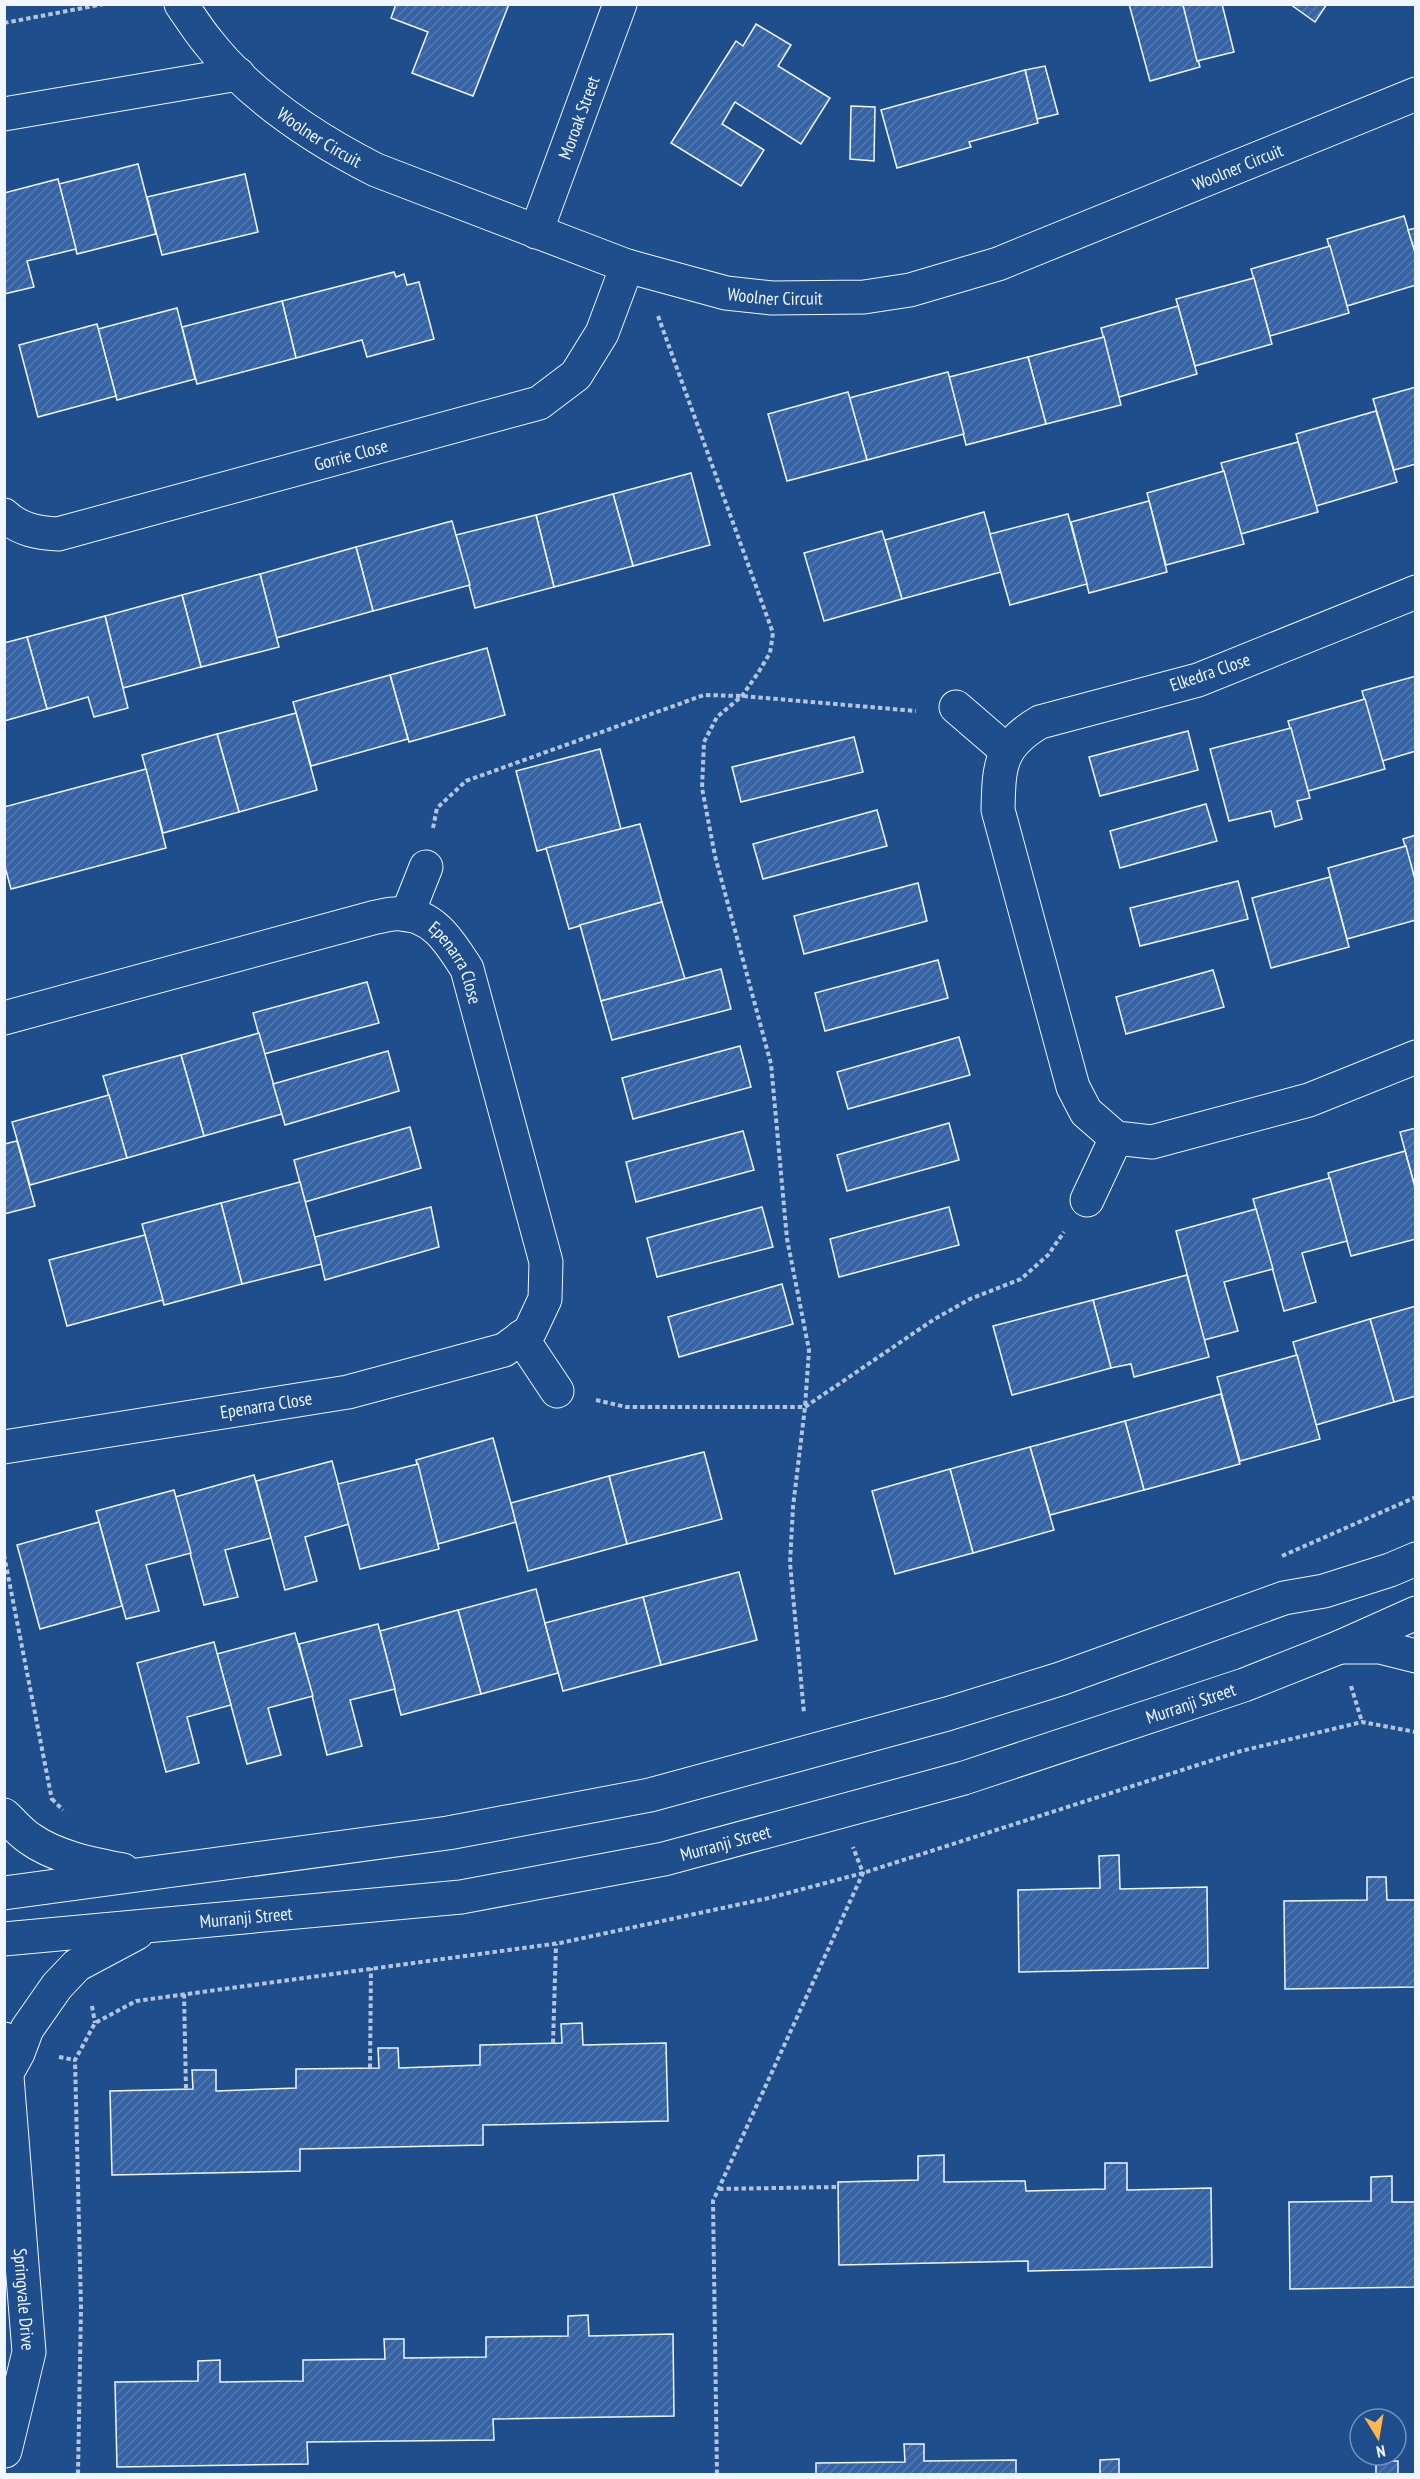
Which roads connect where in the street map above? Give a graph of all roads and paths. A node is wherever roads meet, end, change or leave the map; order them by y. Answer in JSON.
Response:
{"nodes":[{"id":1,"x":104,"y":4,"type":"edge"},
{"id":2,"x":181,"y":4,"type":"edge"},
{"id":3,"x":620,"y":4,"type":"edge"},
{"id":4,"x":4,"y":23,"type":"edge"},
{"id":5,"x":238,"y":74,"type":"junction"},
{"id":6,"x":1416,"y":94,"type":"edge"},
{"id":7,"x":4,"y":114,"type":"edge"},
{"id":8,"x":536,"y":232,"type":"junction"},
{"id":9,"x":627,"y":266,"type":"junction"},
{"id":10,"x":669,"y":277,"type":"junction"},
{"id":11,"x":4,"y":515,"type":"edge"},
{"id":12,"x":1416,"y":592,"type":"edge"},
{"id":13,"x":742,"y":696,"type":"junction"},
{"id":14,"x":956,"y":707,"type":"joint"},
{"id":15,"x":1007,"y":751,"type":"junction"},
{"id":16,"x":426,"y":867,"type":"joint"},
{"id":17,"x":407,"y":915,"type":"junction"},
{"id":18,"x":4,"y":1017,"type":"edge"},
{"id":19,"x":1416,"y":1057,"type":"edge"},
{"id":20,"x":1116,"y":1137,"type":"junction"},
{"id":21,"x":1087,"y":1200,"type":"joint"},
{"id":22,"x":521,"y":1337,"type":"junction"},
{"id":23,"x":557,"y":1391,"type":"joint"},
{"id":24,"x":806,"y":1407,"type":"junction"},
{"id":25,"x":4,"y":1447,"type":"edge"},
{"id":26,"x":1416,"y":1497,"type":"edge"},
{"id":27,"x":4,"y":1555,"type":"edge"},
{"id":28,"x":1279,"y":1557,"type":"dead end"},
{"id":29,"x":1407,"y":1567,"type":"edge"},
{"id":30,"x":1416,"y":1613,"type":"edge"},
{"id":31,"x":1340,"y":1647,"type":"junction"},
{"id":32,"x":1416,"y":1656,"type":"edge"},
{"id":33,"x":805,"y":1720,"type":"dead end"},
{"id":34,"x":1416,"y":1732,"type":"edge"},
{"id":35,"x":52,"y":1798,"type":"junction"},
{"id":36,"x":4,"y":1815,"type":"edge"},
{"id":37,"x":69,"y":1816,"type":"dead end"},
{"id":38,"x":54,"y":1851,"type":"junction"},
{"id":39,"x":143,"y":1874,"type":"junction"},
{"id":40,"x":863,"y":1874,"type":"junction"},
{"id":41,"x":4,"y":1893,"type":"edge"},
{"id":42,"x":152,"y":1925,"type":"junction"},
{"id":43,"x":4,"y":1939,"type":"edge"},
{"id":44,"x":556,"y":1944,"type":"junction"},
{"id":45,"x":84,"y":1962,"type":"junction"},
{"id":46,"x":371,"y":1968,"type":"junction"},
{"id":47,"x":184,"y":1994,"type":"junction"},
{"id":48,"x":95,"y":2023,"type":"junction"},
{"id":49,"x":4,"y":2039,"type":"edge"},
{"id":50,"x":553,"y":2043,"type":"dead end"},
{"id":51,"x":370,"y":2068,"type":"dead end"},
{"id":52,"x":9,"y":2071,"type":"junction"},
{"id":53,"x":186,"y":2089,"type":"dead end"},
{"id":54,"x":838,"y":2187,"type":"dead end"},
{"id":55,"x":719,"y":2189,"type":"junction"},
{"id":56,"x":5,"y":2449,"type":"edge"},
{"id":57,"x":4,"y":2459,"type":"edge"},
{"id":58,"x":78,"y":2475,"type":"edge"},
{"id":59,"x":717,"y":2475,"type":"edge"}],
"edges":[{"from":1,"to":4,"type":"path"},
{"from":2,"to":5,"type":"street","name":"Woolner Circuit"},
{"from":3,"to":8,"type":"street","name":"Moroak Street"},
{"from":5,"to":7,"type":"street"},
{"from":5,"to":8,"type":"street","name":"Woolner Circuit"},
{"from":6,"to":10,"type":"street","name":"Woolner Circuit"},
{"from":8,"to":9,"type":"street","name":"Woolner Circuit"},
{"from":9,"to":10,"type":"street","name":"Woolner Circuit"},
{"from":9,"to":11,"type":"street","name":"Gorrie Close"},
{"from":10,"to":13,"type":"path"},
{"from":12,"to":15,"type":"street","name":"Elkedra Close"},
{"from":13,"to":14,"type":"path"},
{"from":13,"to":16,"type":"path"},
{"from":13,"to":24,"type":"path"},
{"from":14,"to":15,"type":"street"},
{"from":15,"to":20,"type":"street","name":"Elkedra Close"},
{"from":16,"to":17,"type":"street","name":"Epenarra Close"},
{"from":17,"to":18,"type":"street","name":"Epenarra Close"},
{"from":17,"to":22,"type":"street","name":"Epenarra Close"},
{"from":19,"to":20,"type":"street"},
{"from":20,"to":21,"type":"street"},
{"from":21,"to":24,"type":"path"},
{"from":22,"to":23,"type":"street"},
{"from":22,"to":25,"type":"street","name":"Epenarra Close"},
{"from":23,"to":24,"type":"path"},
{"from":24,"to":33,"type":"path"},
{"from":26,"to":28,"type":"path"},
{"from":27,"to":35,"type":"path"},
{"from":29,"to":39,"type":"street"},
{"from":30,"to":31,"type":"street","name":"Murranji Street"},
{"from":31,"to":32,"type":"street"},
{"from":31,"to":42,"type":"street","name":"Murranji Street"},
{"from":34,"to":40,"type":"path"},
{"from":35,"to":37,"type":"path"},
{"from":35,"to":38,"type":"path"},
{"from":36,"to":38,"type":"street"},
{"from":38,"to":39,"type":"street"},
{"from":39,"to":41,"type":"street"},
{"from":40,"to":44,"type":"path"},
{"from":40,"to":55,"type":"path"},
{"from":42,"to":43,"type":"street","name":"Murranji Street"},
{"from":42,"to":45,"type":"street"},
{"from":44,"to":46,"type":"path"},
{"from":44,"to":50,"type":"path"},
{"from":45,"to":48,"type":"path"},
{"from":45,"to":52,"type":"street"},
{"from":46,"to":47,"type":"path"},
{"from":46,"to":51,"type":"path"},
{"from":47,"to":48,"type":"path"},
{"from":47,"to":53,"type":"path"},
{"from":48,"to":58,"type":"path"},
{"from":49,"to":52,"type":"street","name":"Springvale Drive"},
{"from":52,"to":56,"type":"street","name":"Springvale Drive"},
{"from":54,"to":55,"type":"path"},
{"from":55,"to":59,"type":"path"},
{"from":56,"to":57,"type":"street","name":"Springvale Drive"}]}
